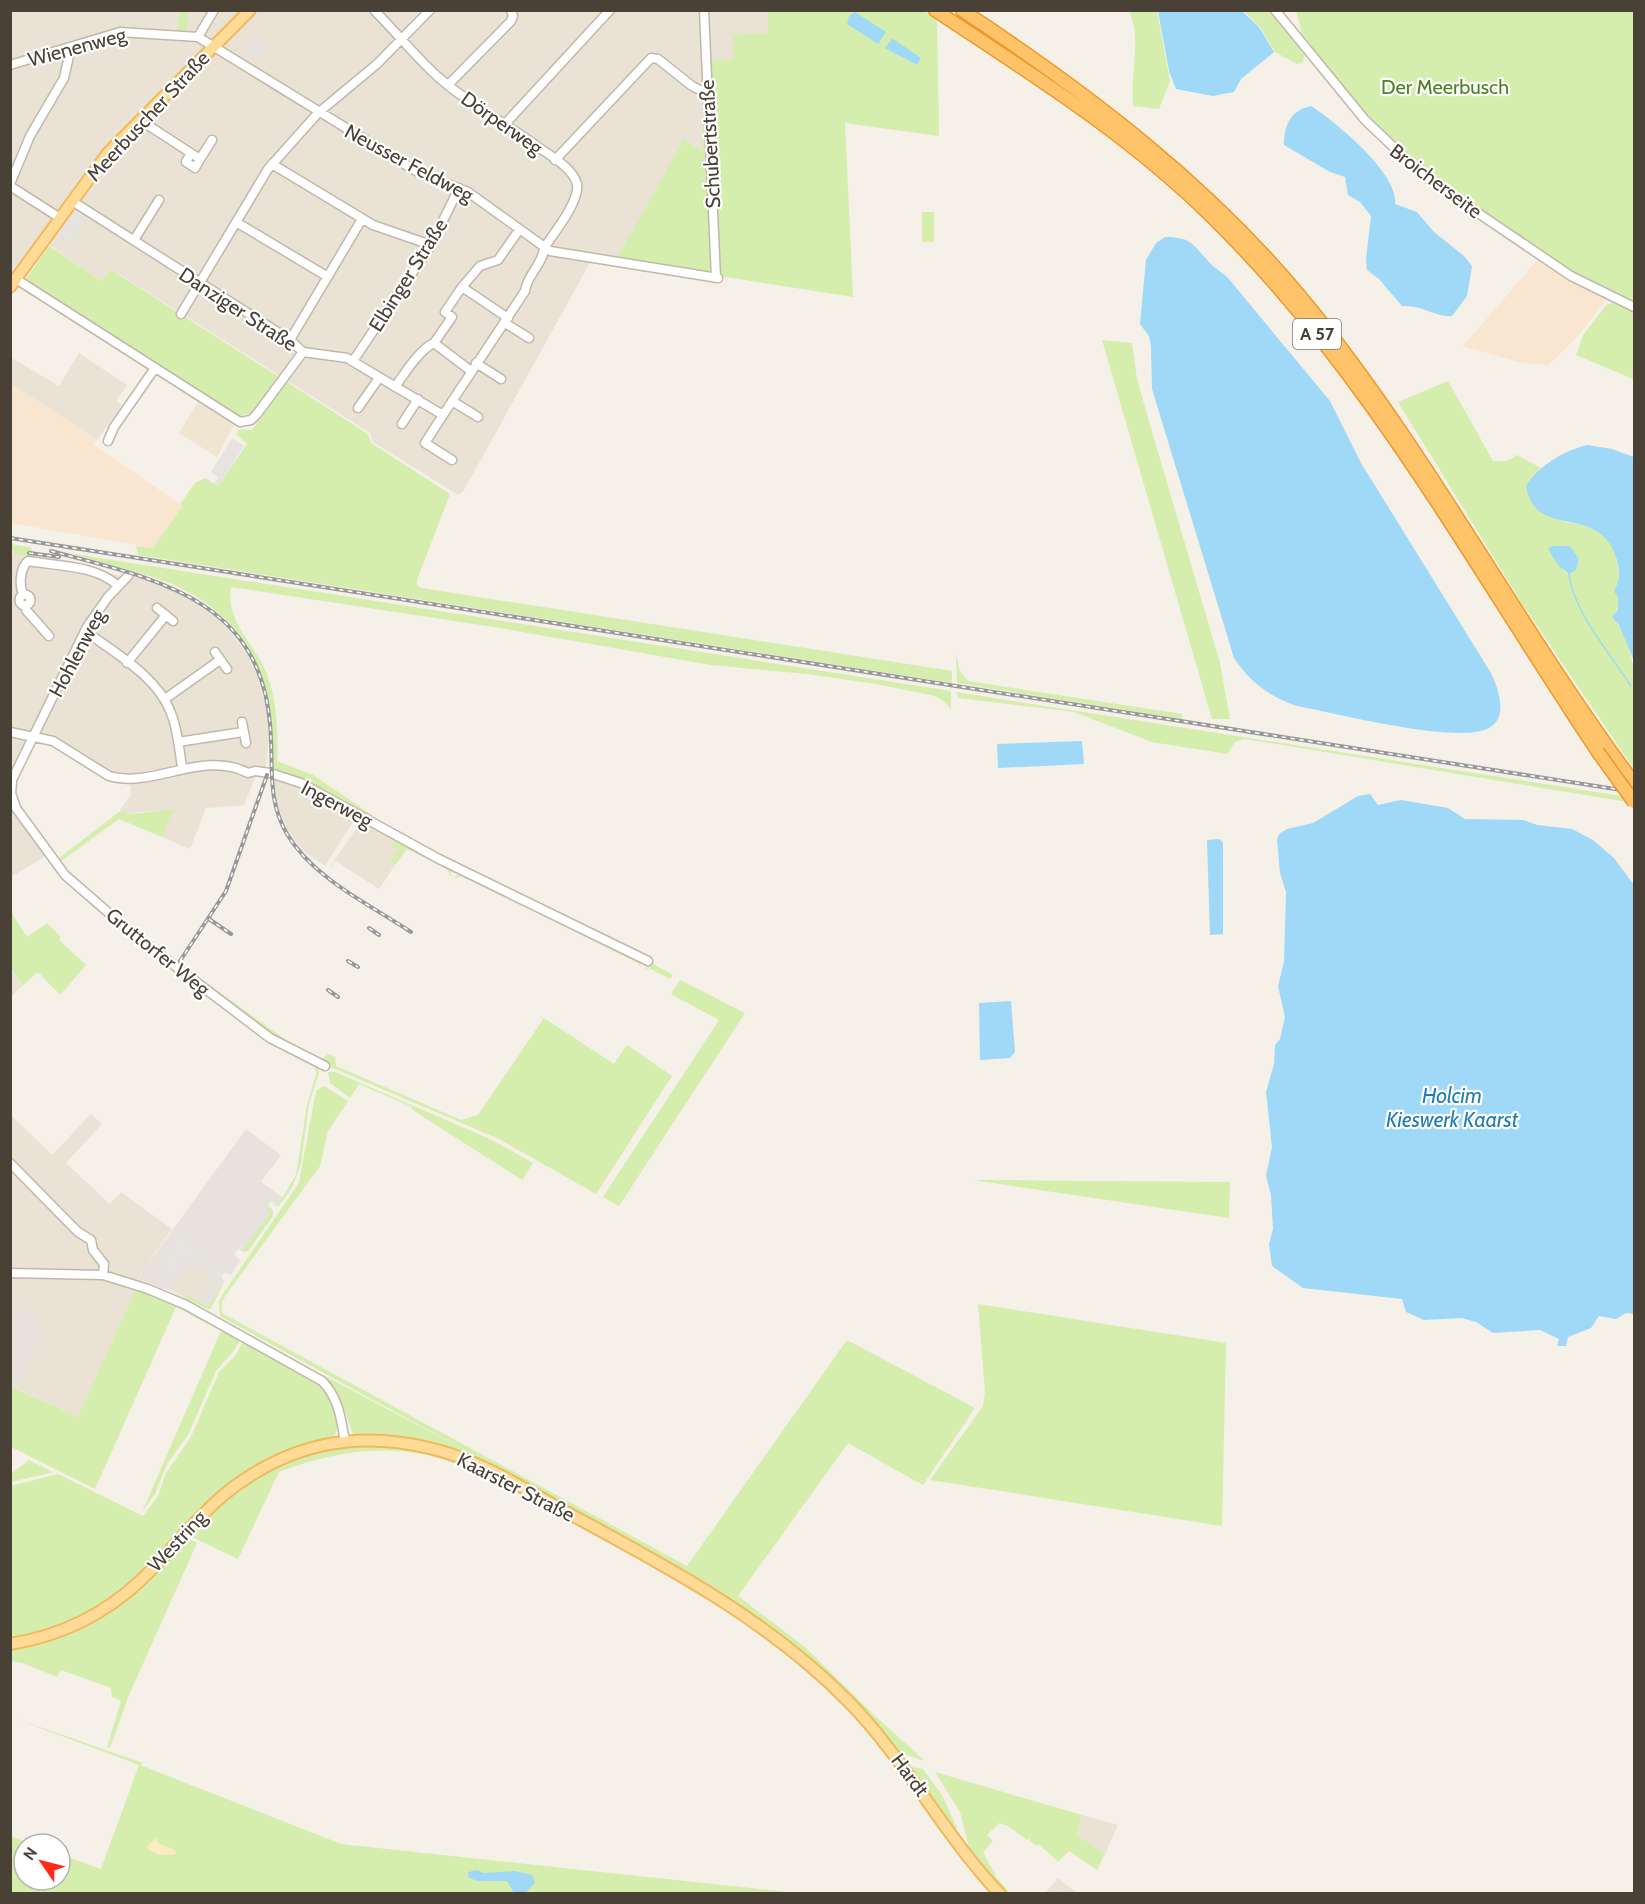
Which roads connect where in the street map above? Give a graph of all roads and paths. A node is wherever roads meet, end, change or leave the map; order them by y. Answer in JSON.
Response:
{"nodes":[{"id":1,"x":214,"y":10,"type":"edge"},
{"id":2,"x":250,"y":10,"type":"edge"},
{"id":3,"x":374,"y":10,"type":"edge"},
{"id":4,"x":430,"y":10,"type":"edge"},
{"id":5,"x":511,"y":10,"type":"edge"},
{"id":6,"x":610,"y":10,"type":"edge"},
{"id":7,"x":704,"y":10,"type":"edge"},
{"id":8,"x":935,"y":10,"type":"edge"},
{"id":9,"x":962,"y":10,"type":"edge"},
{"id":10,"x":1275,"y":10,"type":"edge"},
{"id":11,"x":198,"y":37,"type":"junction"},
{"id":12,"x":402,"y":38,"type":"junction"},
{"id":13,"x":71,"y":47,"type":"junction"},
{"id":14,"x":213,"y":47,"type":"junction"},
{"id":15,"x":10,"y":65,"type":"edge"},
{"id":16,"x":448,"y":85,"type":"junction"},
{"id":17,"x":708,"y":94,"type":"junction"},
{"id":18,"x":318,"y":113,"type":"junction"},
{"id":19,"x":140,"y":120,"type":"junction"},
{"id":20,"x":505,"y":124,"type":"junction"},
{"id":21,"x":212,"y":140,"type":"dead end"},
{"id":22,"x":555,"y":160,"type":"junction"},
{"id":23,"x":272,"y":164,"type":"junction"},
{"id":24,"x":10,"y":185,"type":"edge"},
{"id":25,"x":459,"y":188,"type":"junction"},
{"id":26,"x":159,"y":200,"type":"dead end"},
{"id":27,"x":72,"y":201,"type":"junction"},
{"id":28,"x":60,"y":218,"type":"junction"},
{"id":29,"x":362,"y":219,"type":"junction"},
{"id":30,"x":236,"y":222,"type":"junction"},
{"id":31,"x":519,"y":230,"type":"junction"},
{"id":32,"x":134,"y":240,"type":"junction"},
{"id":33,"x":430,"y":245,"type":"junction"},
{"id":34,"x":544,"y":248,"type":"junction"},
{"id":35,"x":328,"y":277,"type":"junction"},
{"id":36,"x":717,"y":278,"type":"joint"},
{"id":37,"x":14,"y":283,"type":"edge"},
{"id":38,"x":200,"y":283,"type":"junction"},
{"id":39,"x":462,"y":287,"type":"junction"},
{"id":40,"x":1635,"y":308,"type":"edge"},
{"id":41,"x":181,"y":314,"type":"dead end"},
{"id":42,"x":507,"y":320,"type":"junction"},
{"id":43,"x":529,"y":338,"type":"dead end"},
{"id":44,"x":290,"y":340,"type":"junction"},
{"id":45,"x":434,"y":343,"type":"junction"},
{"id":46,"x":303,"y":352,"type":"junction"},
{"id":47,"x":354,"y":361,"type":"junction"},
{"id":48,"x":473,"y":367,"type":"junction"},
{"id":49,"x":155,"y":368,"type":"junction"},
{"id":50,"x":379,"y":378,"type":"junction"},
{"id":51,"x":501,"y":379,"type":"dead end"},
{"id":52,"x":395,"y":387,"type":"junction"},
{"id":53,"x":418,"y":399,"type":"junction"},
{"id":54,"x":452,"y":401,"type":"junction"},
{"id":55,"x":358,"y":408,"type":"dead end"},
{"id":56,"x":443,"y":415,"type":"junction"},
{"id":57,"x":478,"y":417,"type":"dead end"},
{"id":58,"x":402,"y":424,"type":"dead end"},
{"id":59,"x":108,"y":441,"type":"dead end"},
{"id":60,"x":452,"y":460,"type":"dead end"},
{"id":61,"x":128,"y":576,"type":"dead end"},
{"id":62,"x":118,"y":586,"type":"junction"},
{"id":63,"x":157,"y":608,"type":"dead end"},
{"id":64,"x":85,"y":631,"type":"junction"},
{"id":65,"x":49,"y":636,"type":"dead end"},
{"id":66,"x":215,"y":652,"type":"dead end"},
{"id":67,"x":220,"y":660,"type":"junction"},
{"id":68,"x":127,"y":663,"type":"junction"},
{"id":69,"x":227,"y":669,"type":"dead end"},
{"id":70,"x":165,"y":699,"type":"junction"},
{"id":71,"x":242,"y":722,"type":"dead end"},
{"id":72,"x":10,"y":732,"type":"edge"},
{"id":73,"x":243,"y":732,"type":"junction"},
{"id":74,"x":35,"y":736,"type":"junction"},
{"id":75,"x":178,"y":742,"type":"junction"},
{"id":76,"x":246,"y":743,"type":"dead end"},
{"id":77,"x":1603,"y":750,"type":"junction"},
{"id":78,"x":182,"y":767,"type":"junction"},
{"id":79,"x":11,"y":783,"type":"edge"},
{"id":80,"x":1635,"y":783,"type":"edge"},
{"id":81,"x":1635,"y":802,"type":"edge"},
{"id":82,"x":13,"y":806,"type":"edge"},
{"id":83,"x":648,"y":961,"type":"dead end"},
{"id":84,"x":326,"y":1066,"type":"dead end"},
{"id":85,"x":10,"y":1163,"type":"edge"},
{"id":86,"x":10,"y":1273,"type":"edge"},
{"id":87,"x":104,"y":1275,"type":"junction"},
{"id":88,"x":345,"y":1442,"type":"junction"},
{"id":89,"x":10,"y":1644,"type":"edge"},
{"id":90,"x":810,"y":1665,"type":"joint"},
{"id":91,"x":1000,"y":1893,"type":"edge"}],
"edges":[{"from":1,"to":11,"type":"street"},
{"from":2,"to":14,"type":"main road","name":"Meerbuscher Straße"},
{"from":3,"to":12,"type":"street","name":"Dörperweg"},
{"from":4,"to":12,"type":"street"},
{"from":5,"to":16,"type":"street"},
{"from":6,"to":20,"type":"street"},
{"from":7,"to":17,"type":"street","name":"Schubertstraße"},
{"from":8,"to":77,"type":"highway","number":"A 57"},
{"from":9,"to":77,"type":"highway","number":"A 57"},
{"from":10,"to":40,"type":"street","name":"Broicherseite"},
{"from":11,"to":13,"type":"street","name":"Wienenweg"},
{"from":11,"to":14,"type":"street"},
{"from":12,"to":16,"type":"street","name":"Dörperweg"},
{"from":12,"to":18,"type":"street"},
{"from":13,"to":15,"type":"street","name":"Wienenweg"},
{"from":13,"to":24,"type":"street"},
{"from":14,"to":18,"type":"street","name":"Neusser Feldweg"},
{"from":14,"to":19,"type":"main road","name":"Meerbuscher Straße"},
{"from":16,"to":20,"type":"street","name":"Dörperweg"},
{"from":17,"to":22,"type":"street"},
{"from":17,"to":36,"type":"street","name":"Schubertstraße"},
{"from":18,"to":23,"type":"street"},
{"from":18,"to":25,"type":"street","name":"Neusser Feldweg"},
{"from":19,"to":21,"type":"street"},
{"from":19,"to":27,"type":"main road","name":"Meerbuscher Straße"},
{"from":20,"to":22,"type":"street","name":"Dörperweg"},
{"from":22,"to":34,"type":"street","name":"Dörperweg"},
{"from":23,"to":29,"type":"street"},
{"from":23,"to":30,"type":"street"},
{"from":24,"to":28,"type":"street"},
{"from":25,"to":31,"type":"street","name":"Neusser Feldweg"},
{"from":25,"to":33,"type":"street","name":"Elbinger Straße"},
{"from":26,"to":32,"type":"street"},
{"from":27,"to":28,"type":"main road","name":"Meerbuscher Straße"},
{"from":27,"to":32,"type":"street","name":"Danziger Straße"},
{"from":28,"to":37,"type":"main road","name":"Meerbuscher Straße"},
{"from":29,"to":33,"type":"street"},
{"from":29,"to":35,"type":"street"},
{"from":30,"to":35,"type":"street"},
{"from":30,"to":38,"type":"street"},
{"from":31,"to":34,"type":"street","name":"Neusser Feldweg"},
{"from":31,"to":39,"type":"street"},
{"from":32,"to":38,"type":"street","name":"Danziger Straße"},
{"from":33,"to":47,"type":"street","name":"Elbinger Straße"},
{"from":34,"to":36,"type":"street","name":"Neusser Feldweg"},
{"from":34,"to":42,"type":"street"},
{"from":35,"to":44,"type":"street"},
{"from":37,"to":49,"type":"street"},
{"from":38,"to":41,"type":"street"},
{"from":38,"to":44,"type":"street","name":"Danziger Straße"},
{"from":39,"to":42,"type":"street"},
{"from":39,"to":45,"type":"street"},
{"from":42,"to":43,"type":"street"},
{"from":42,"to":48,"type":"street"},
{"from":44,"to":46,"type":"street","name":"Danziger Straße"},
{"from":45,"to":48,"type":"street"},
{"from":45,"to":52,"type":"street"},
{"from":46,"to":47,"type":"street","name":"Danziger Straße"},
{"from":46,"to":49,"type":"street"},
{"from":47,"to":50,"type":"street","name":"Danziger Straße"},
{"from":48,"to":51,"type":"street"},
{"from":48,"to":54,"type":"street"},
{"from":49,"to":59,"type":"street"},
{"from":50,"to":52,"type":"street","name":"Danziger Straße"},
{"from":50,"to":55,"type":"street"},
{"from":52,"to":53,"type":"street","name":"Danziger Straße"},
{"from":53,"to":56,"type":"street","name":"Danziger Straße"},
{"from":53,"to":58,"type":"street"},
{"from":54,"to":56,"type":"street"},
{"from":54,"to":57,"type":"street"},
{"from":56,"to":60,"type":"street"},
{"from":61,"to":62,"type":"street","name":"Hohlenweg"},
{"from":62,"to":64,"type":"street","name":"Hohlenweg"},
{"from":62,"to":65,"type":"street"},
{"from":63,"to":68,"type":"street"},
{"from":64,"to":68,"type":"street"},
{"from":64,"to":74,"type":"street","name":"Hohlenweg"},
{"from":66,"to":67,"type":"street"},
{"from":67,"to":69,"type":"street"},
{"from":67,"to":70,"type":"street"},
{"from":68,"to":70,"type":"street"},
{"from":70,"to":75,"type":"street"},
{"from":71,"to":73,"type":"street"},
{"from":72,"to":74,"type":"street","name":"Ingerweg"},
{"from":73,"to":75,"type":"street"},
{"from":73,"to":76,"type":"street"},
{"from":74,"to":78,"type":"street","name":"Ingerweg"},
{"from":74,"to":79,"type":"street","name":"Hohlenweg"},
{"from":75,"to":78,"type":"street"},
{"from":77,"to":80,"type":"highway","number":"A 57"},
{"from":77,"to":81,"type":"highway","number":"A 57","bridge":true},
{"from":78,"to":83,"type":"street","name":"Ingerweg"},
{"from":79,"to":82,"type":"street","name":"Gruttorfer Weg"},
{"from":82,"to":84,"type":"street","name":"Gruttorfer Weg"},
{"from":85,"to":87,"type":"street"},
{"from":86,"to":87,"type":"street"},
{"from":87,"to":88,"type":"street"},
{"from":88,"to":89,"type":"main road","name":"Westring"},
{"from":88,"to":90,"type":"main road","name":"Kaarster Straße"},
{"from":90,"to":91,"type":"main road","name":"Hardt"}]}
